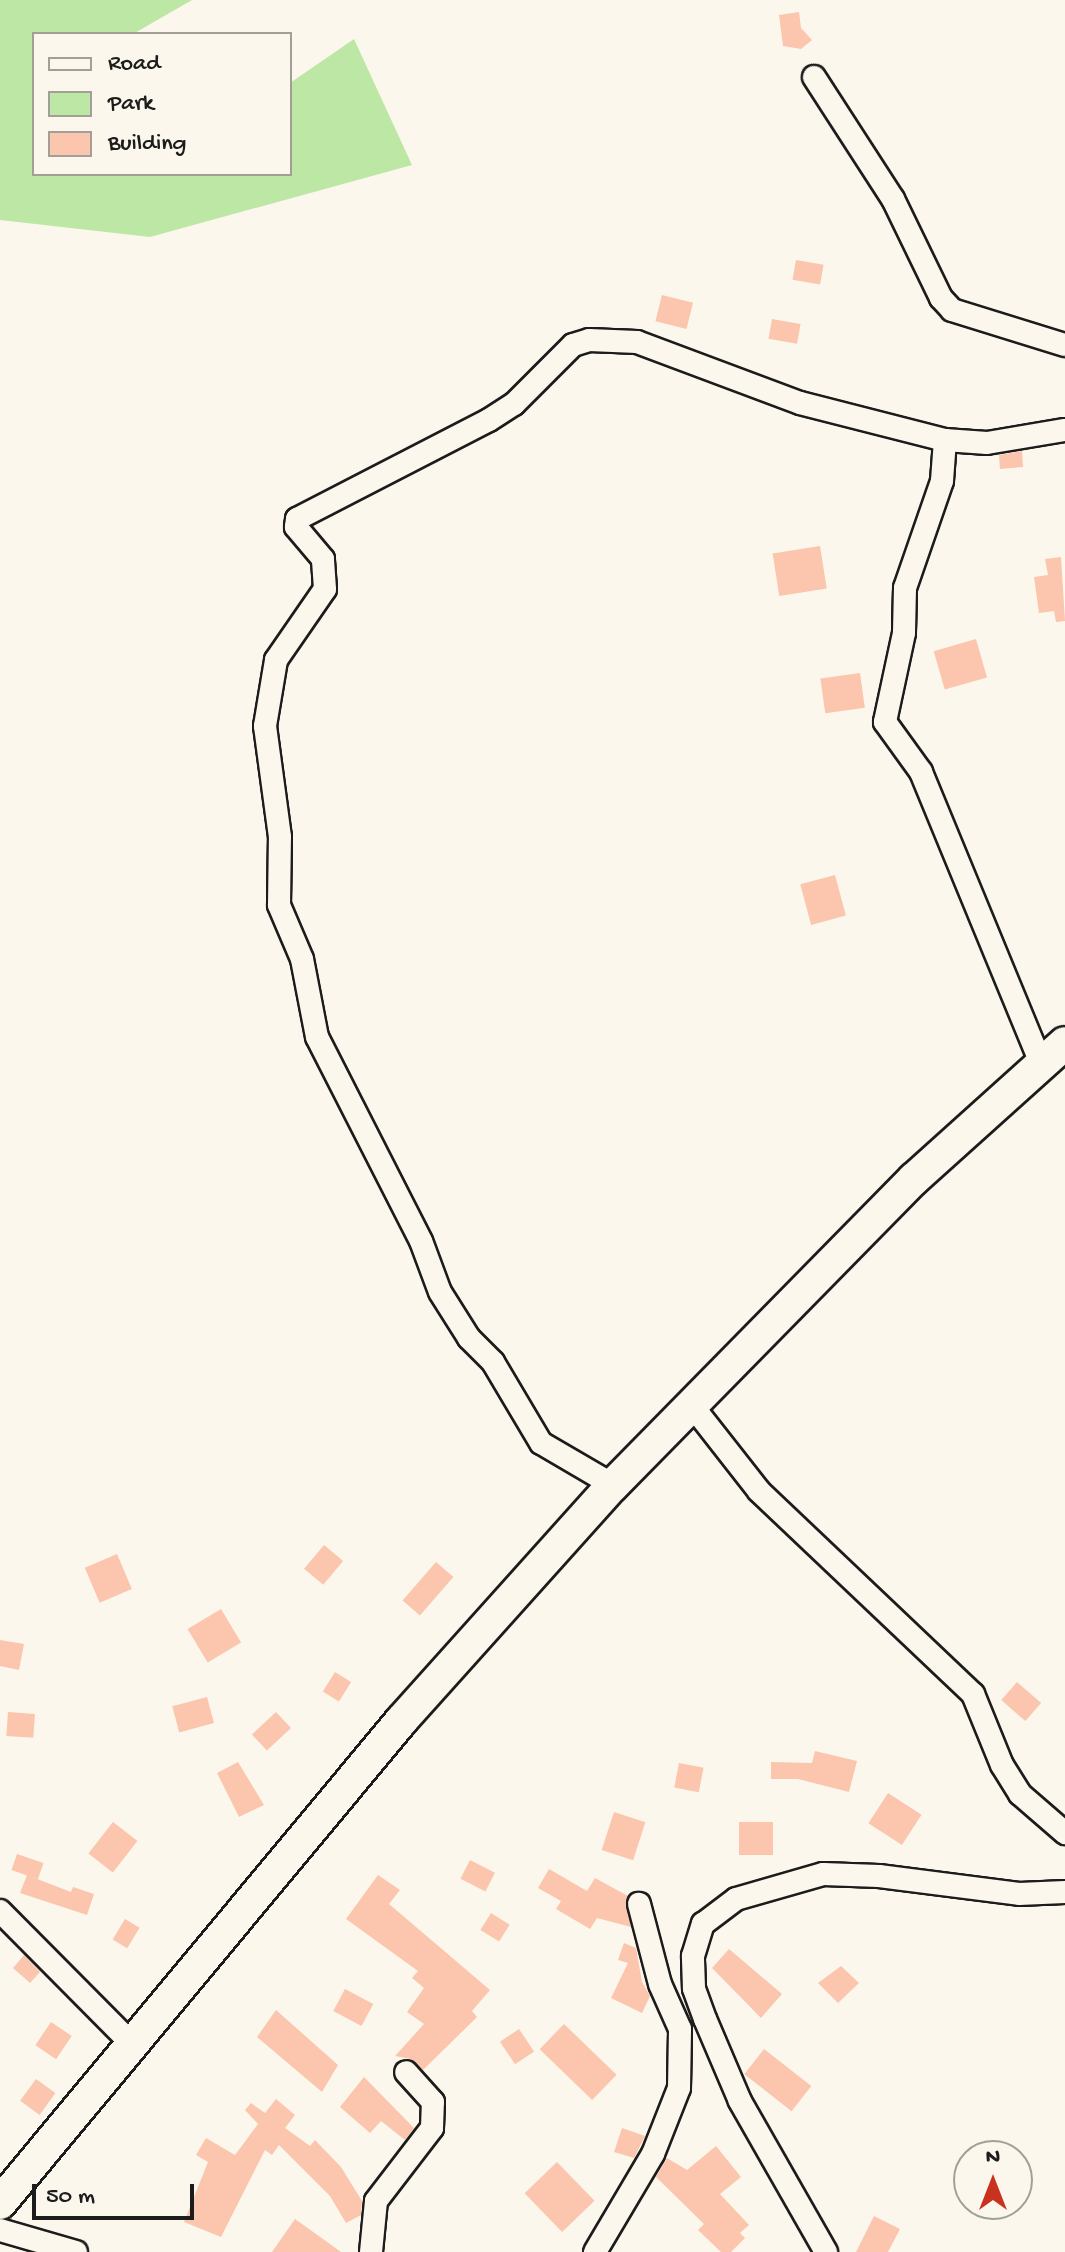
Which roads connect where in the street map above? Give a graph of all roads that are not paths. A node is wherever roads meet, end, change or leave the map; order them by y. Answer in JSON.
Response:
{"nodes":[{"id":1,"x":814,"y":77,"type":"dead end"},
{"id":2,"x":1065,"y":345,"type":"edge"},
{"id":3,"x":1065,"y":430,"type":"edge"},
{"id":4,"x":945,"y":440,"type":"junction"},
{"id":5,"x":1053,"y":1052,"type":"edge"},
{"id":6,"x":694,"y":1408,"type":"junction"},
{"id":7,"x":613,"y":1485,"type":"junction"},
{"id":8,"x":1065,"y":1833,"type":"edge"},
{"id":9,"x":1065,"y":1892,"type":"edge"},
{"id":10,"x":639,"y":1904,"type":"dead end"},
{"id":11,"x":0,"y":1911,"type":"edge"},
{"id":12,"x":133,"y":2045,"type":"junction"},
{"id":13,"x":406,"y":2072,"type":"dead end"},
{"id":14,"x":0,"y":2203,"type":"edge"},
{"id":15,"x":0,"y":2230,"type":"edge"},
{"id":16,"x":76,"y":2252,"type":"edge"},
{"id":17,"x":371,"y":2252,"type":"edge"},
{"id":18,"x":595,"y":2252,"type":"edge"},
{"id":19,"x":826,"y":2252,"type":"edge"}],
"edges":[{"from":1,"to":2,"type":"street"},
{"from":3,"to":4,"type":"street"},
{"from":4,"to":5,"type":"street"},
{"from":4,"to":7,"type":"street"},
{"from":5,"to":6,"type":"street"},
{"from":6,"to":7,"type":"street"},
{"from":6,"to":8,"type":"street"},
{"from":7,"to":12,"type":"street"},
{"from":9,"to":19,"type":"street"},
{"from":10,"to":18,"type":"street"},
{"from":11,"to":12,"type":"street"},
{"from":12,"to":14,"type":"street"},
{"from":13,"to":17,"type":"street"},
{"from":15,"to":16,"type":"street"}]}
